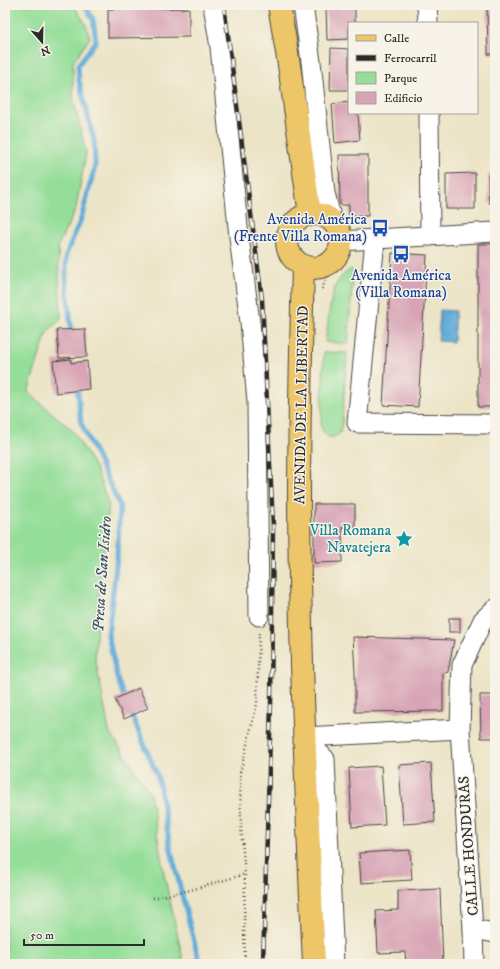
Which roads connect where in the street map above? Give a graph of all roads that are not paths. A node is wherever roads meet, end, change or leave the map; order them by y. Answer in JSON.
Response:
{"nodes":[{"id":1,"x":213,"y":5,"type":"edge"},
{"id":2,"x":279,"y":5,"type":"edge"},
{"id":3,"x":303,"y":5,"type":"edge"},
{"id":4,"x":427,"y":5,"type":"edge"},
{"id":5,"x":428,"y":22,"type":"edge"},
{"id":6,"x":428,"y":114,"type":"edge"},
{"id":7,"x":310,"y":215,"type":"junction"},
{"id":8,"x":332,"y":221,"type":"junction"},
{"id":9,"x":495,"y":232,"type":"edge"},
{"id":10,"x":430,"y":236,"type":"junction"},
{"id":11,"x":375,"y":240,"type":"junction"},
{"id":12,"x":341,"y":242,"type":"junction"},
{"id":13,"x":303,"y":266,"type":"junction"},
{"id":14,"x":495,"y":424,"type":"edge"},
{"id":15,"x":495,"y":609,"type":"edge"},
{"id":16,"x":259,"y":616,"type":"road end"},
{"id":17,"x":460,"y":729,"type":"junction"},
{"id":18,"x":304,"y":737,"type":"junction"},
{"id":19,"x":473,"y":929,"type":"junction"},
{"id":20,"x":495,"y":933,"type":"edge"},
{"id":21,"x":314,"y":964,"type":"edge"},
{"id":22,"x":334,"y":964,"type":"edge"},
{"id":23,"x":474,"y":964,"type":"edge"}],
"edges":[{"from":1,"to":16,"type":"street"},
{"from":2,"to":7,"type":"main road"},
{"from":3,"to":8,"type":"street"},
{"from":4,"to":5,"type":"street"},
{"from":6,"to":10,"type":"street"},
{"from":7,"to":8,"type":"main road"},
{"from":7,"to":13,"type":"main road"},
{"from":8,"to":12,"type":"main road"},
{"from":9,"to":10,"type":"street"},
{"from":10,"to":11,"type":"street"},
{"from":11,"to":12,"type":"street"},
{"from":11,"to":14,"type":"street"},
{"from":12,"to":13,"type":"main road"},
{"from":13,"to":18,"type":"main road","name":"AVENIDA DE LA LIBERTAD"},
{"from":15,"to":17,"type":"street","name":"CALLE HONDURAS"},
{"from":17,"to":18,"type":"street"},
{"from":17,"to":19,"type":"street","name":"CALLE HONDURAS"},
{"from":18,"to":21,"type":"main road","name":"AVENIDA DE LA LIBERTAD"},
{"from":18,"to":22,"type":"street"},
{"from":19,"to":20,"type":"street"},
{"from":19,"to":23,"type":"street","name":"CALLE HONDURAS"}]}
